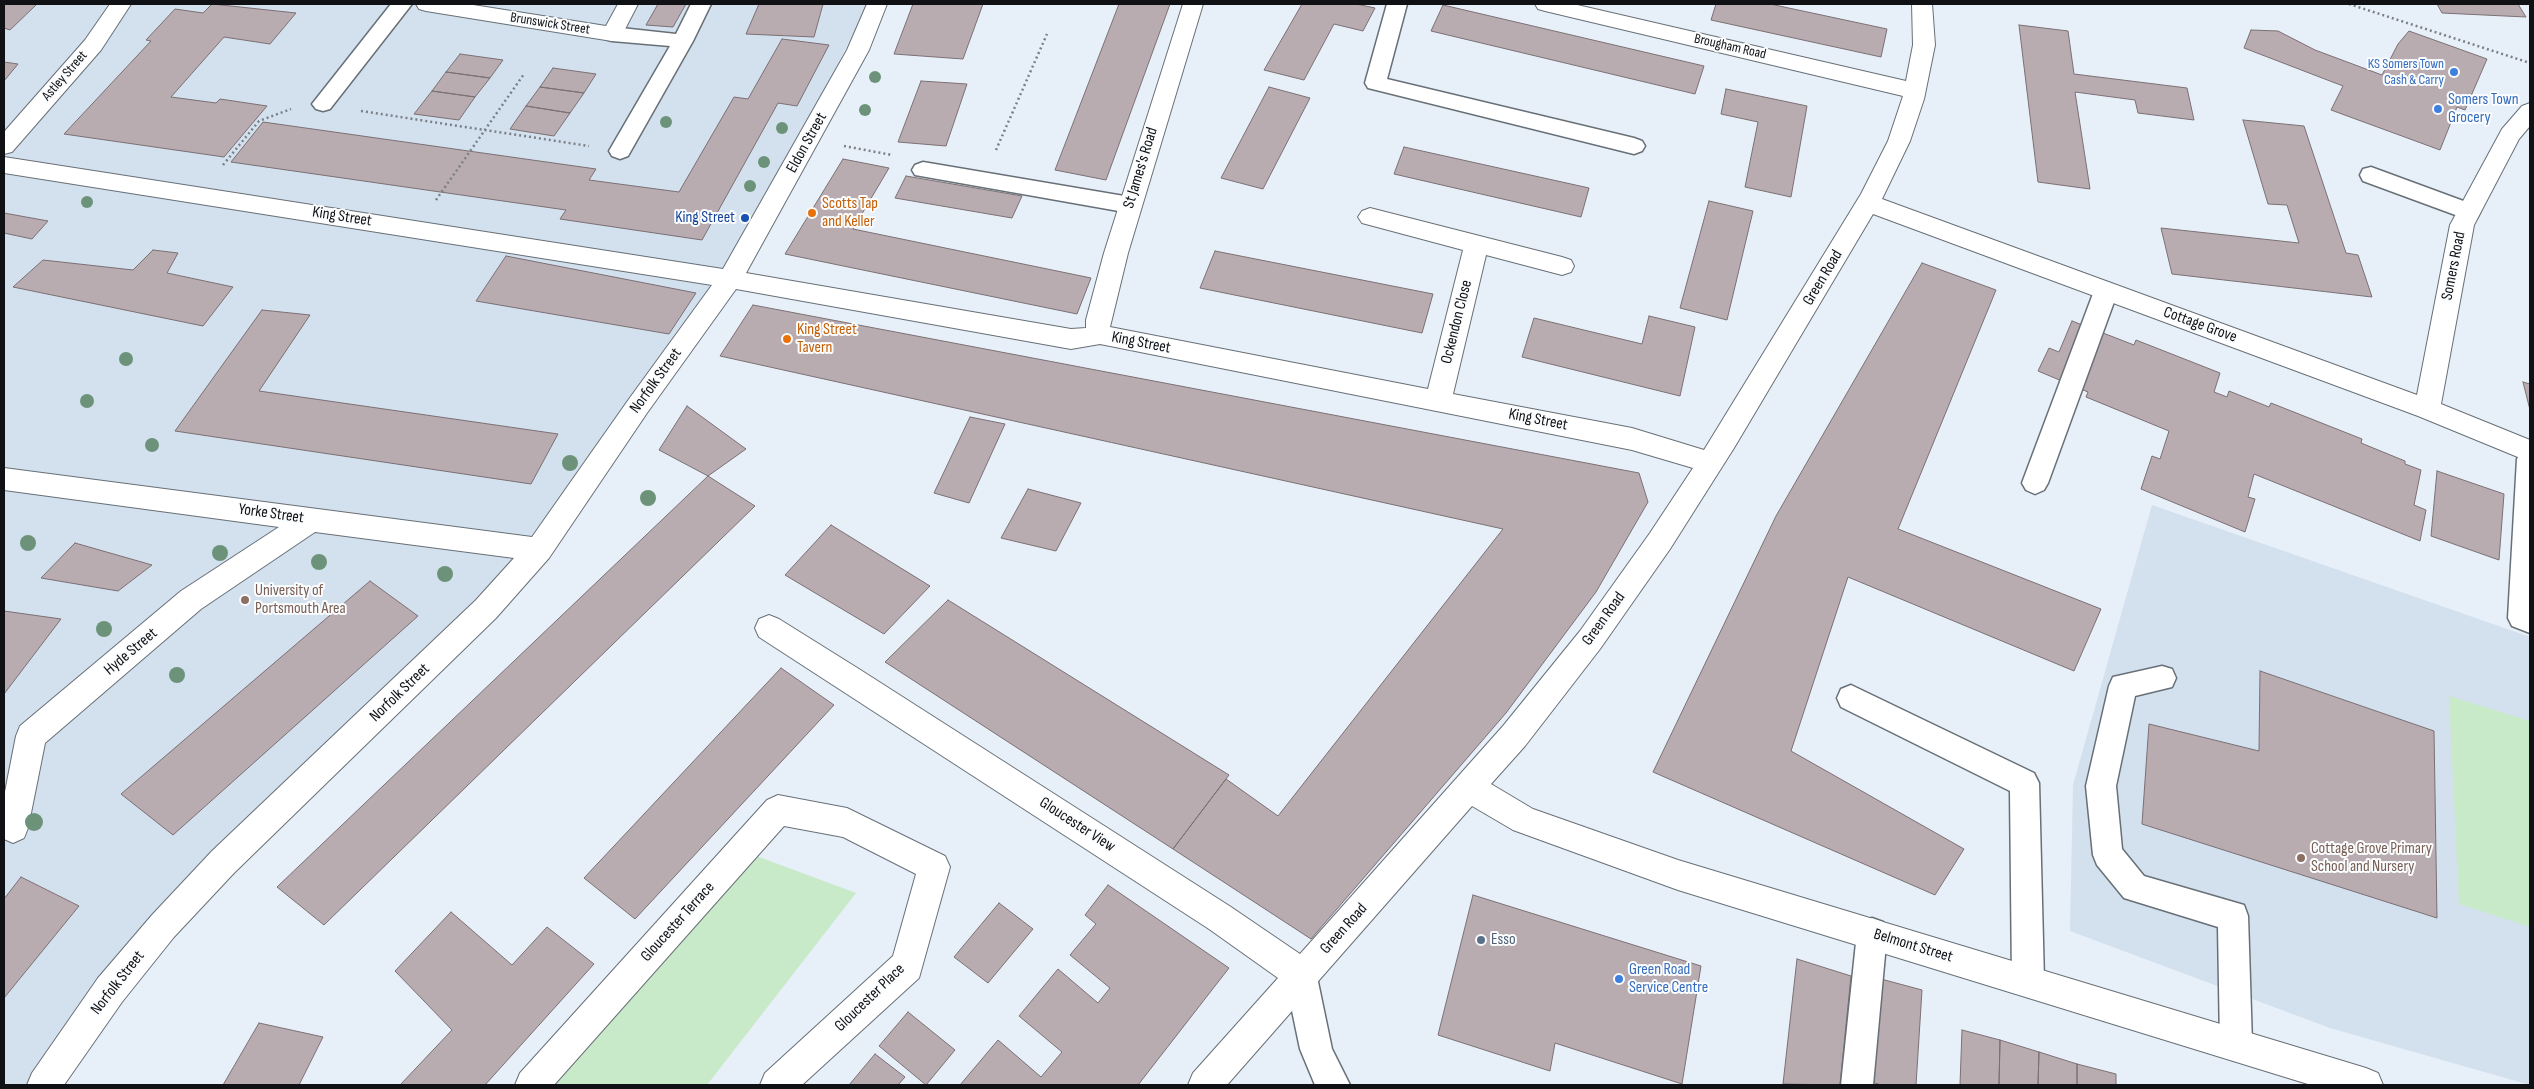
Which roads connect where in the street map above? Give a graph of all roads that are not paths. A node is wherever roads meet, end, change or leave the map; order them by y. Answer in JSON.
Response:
{"nodes":[{"id":1,"x":121,"y":4,"type":"edge"},
{"id":2,"x":402,"y":4,"type":"edge"},
{"id":3,"x":428,"y":4,"type":"edge"},
{"id":4,"x":628,"y":4,"type":"edge"},
{"id":5,"x":700,"y":4,"type":"edge"},
{"id":6,"x":877,"y":4,"type":"edge"},
{"id":7,"x":1193,"y":4,"type":"edge"},
{"id":8,"x":1397,"y":4,"type":"edge"},
{"id":9,"x":1545,"y":4,"type":"edge"},
{"id":10,"x":1922,"y":4,"type":"edge"},
{"id":11,"x":612,"y":34,"type":"junction"},
{"id":12,"x":683,"y":41,"type":"junction"},
{"id":13,"x":1915,"y":91,"type":"junction"},
{"id":14,"x":322,"y":104,"type":"road end"},
{"id":15,"x":2530,"y":111,"type":"edge"},
{"id":16,"x":4,"y":146,"type":"edge"},
{"id":17,"x":1634,"y":146,"type":"dead end"},
{"id":18,"x":620,"y":151,"type":"road end"},
{"id":19,"x":4,"y":165,"type":"edge"},
{"id":20,"x":923,"y":170,"type":"road end"},
{"id":21,"x":2371,"y":175,"type":"dead end"},
{"id":22,"x":1868,"y":203,"type":"junction"},
{"id":23,"x":1130,"y":205,"type":"junction"},
{"id":24,"x":2469,"y":212,"type":"junction"},
{"id":25,"x":1370,"y":217,"type":"dead end"},
{"id":26,"x":1477,"y":243,"type":"junction"},
{"id":27,"x":1562,"y":266,"type":"dead end"},
{"id":28,"x":730,"y":279,"type":"junction"},
{"id":29,"x":2106,"y":291,"type":"junction"},
{"id":30,"x":1101,"y":334,"type":"junction"},
{"id":31,"x":1438,"y":401,"type":"junction"},
{"id":32,"x":2426,"y":409,"type":"junction"},
{"id":33,"x":2530,"y":451,"type":"edge"},
{"id":34,"x":2530,"y":459,"type":"edge"},
{"id":35,"x":1710,"y":463,"type":"junction"},
{"id":36,"x":4,"y":479,"type":"edge"},
{"id":37,"x":2035,"y":483,"type":"dead end"},
{"id":38,"x":312,"y":520,"type":"junction"},
{"id":39,"x":539,"y":550,"type":"junction"},
{"id":40,"x":2530,"y":621,"type":"edge"},
{"id":41,"x":769,"y":628,"type":"dead end"},
{"id":42,"x":2162,"y":678,"type":"dead end"},
{"id":43,"x":1851,"y":698,"type":"dead end"},
{"id":44,"x":1469,"y":787,"type":"junction"},
{"id":45,"x":847,"y":823,"type":"joint"},
{"id":46,"x":13,"y":828,"type":"dead end"},
{"id":47,"x":1872,"y":934,"type":"junction"},
{"id":48,"x":1301,"y":977,"type":"junction"},
{"id":49,"x":2028,"y":981,"type":"junction"},
{"id":50,"x":2236,"y":1044,"type":"junction"},
{"id":51,"x":44,"y":1085,"type":"edge"},
{"id":52,"x":532,"y":1085,"type":"edge"},
{"id":53,"x":777,"y":1085,"type":"edge"},
{"id":54,"x":1205,"y":1085,"type":"edge"},
{"id":55,"x":1334,"y":1085,"type":"edge"},
{"id":56,"x":1857,"y":1085,"type":"edge"},
{"id":57,"x":2366,"y":1085,"type":"edge"}],
"edges":[{"from":1,"to":16,"type":"street","name":"Astley Street"},
{"from":2,"to":14,"type":"lane"},
{"from":3,"to":11,"type":"street","name":"Brunswick Street"},
{"from":4,"to":11,"type":"street","name":"Brunswick Street"},
{"from":5,"to":12,"type":"lane"},
{"from":6,"to":28,"type":"street","name":"Eldon Street"},
{"from":7,"to":23,"type":"street","name":"St James's Road"},
{"from":8,"to":17,"type":"lane"},
{"from":9,"to":13,"type":"street","name":"Brougham Road"},
{"from":10,"to":13,"type":"street","name":"Green Road"},
{"from":11,"to":12,"type":"lane"},
{"from":12,"to":18,"type":"lane"},
{"from":13,"to":22,"type":"street","name":"Green Road"},
{"from":15,"to":24,"type":"street","name":"Somers Road"},
{"from":19,"to":28,"type":"street","name":"King Street"},
{"from":20,"to":23,"type":"lane"},
{"from":21,"to":24,"type":"lane"},
{"from":22,"to":29,"type":"street","name":"Cottage Grove"},
{"from":22,"to":35,"type":"street","name":"Green Road"},
{"from":23,"to":30,"type":"street","name":"St James's Road"},
{"from":24,"to":32,"type":"street","name":"Somers Road"},
{"from":25,"to":26,"type":"street"},
{"from":26,"to":27,"type":"street"},
{"from":26,"to":31,"type":"street","name":"Ockendon Close"},
{"from":28,"to":30,"type":"street","name":"King Street"},
{"from":28,"to":39,"type":"street","name":"Norfolk Street"},
{"from":29,"to":32,"type":"street","name":"Cottage Grove"},
{"from":29,"to":37,"type":"lane"},
{"from":30,"to":31,"type":"street","name":"King Street"},
{"from":31,"to":35,"type":"street","name":"King Street"},
{"from":32,"to":33,"type":"street","name":"Cottage Grove"},
{"from":34,"to":40,"type":"lane"},
{"from":35,"to":44,"type":"street","name":"Green Road"},
{"from":36,"to":38,"type":"street","name":"Yorke Street"},
{"from":38,"to":39,"type":"street","name":"Yorke Street"},
{"from":38,"to":46,"type":"street","name":"Hyde Street"},
{"from":39,"to":51,"type":"street","name":"Norfolk Street"},
{"from":41,"to":48,"type":"street","name":"Gloucester View"},
{"from":42,"to":50,"type":"lane"},
{"from":43,"to":49,"type":"lane"},
{"from":44,"to":47,"type":"street","name":"Belmont Street"},
{"from":44,"to":48,"type":"street","name":"Green Road"},
{"from":45,"to":52,"type":"street","name":"Gloucester Terrace"},
{"from":45,"to":53,"type":"street","name":"Gloucester Place"},
{"from":47,"to":49,"type":"street","name":"Belmont Street"},
{"from":47,"to":56,"type":"lane"},
{"from":48,"to":54,"type":"street","name":"Green Road"},
{"from":48,"to":55,"type":"lane"},
{"from":49,"to":50,"type":"street","name":"Belmont Street"},
{"from":50,"to":57,"type":"street","name":"Belmont Street"}]}
